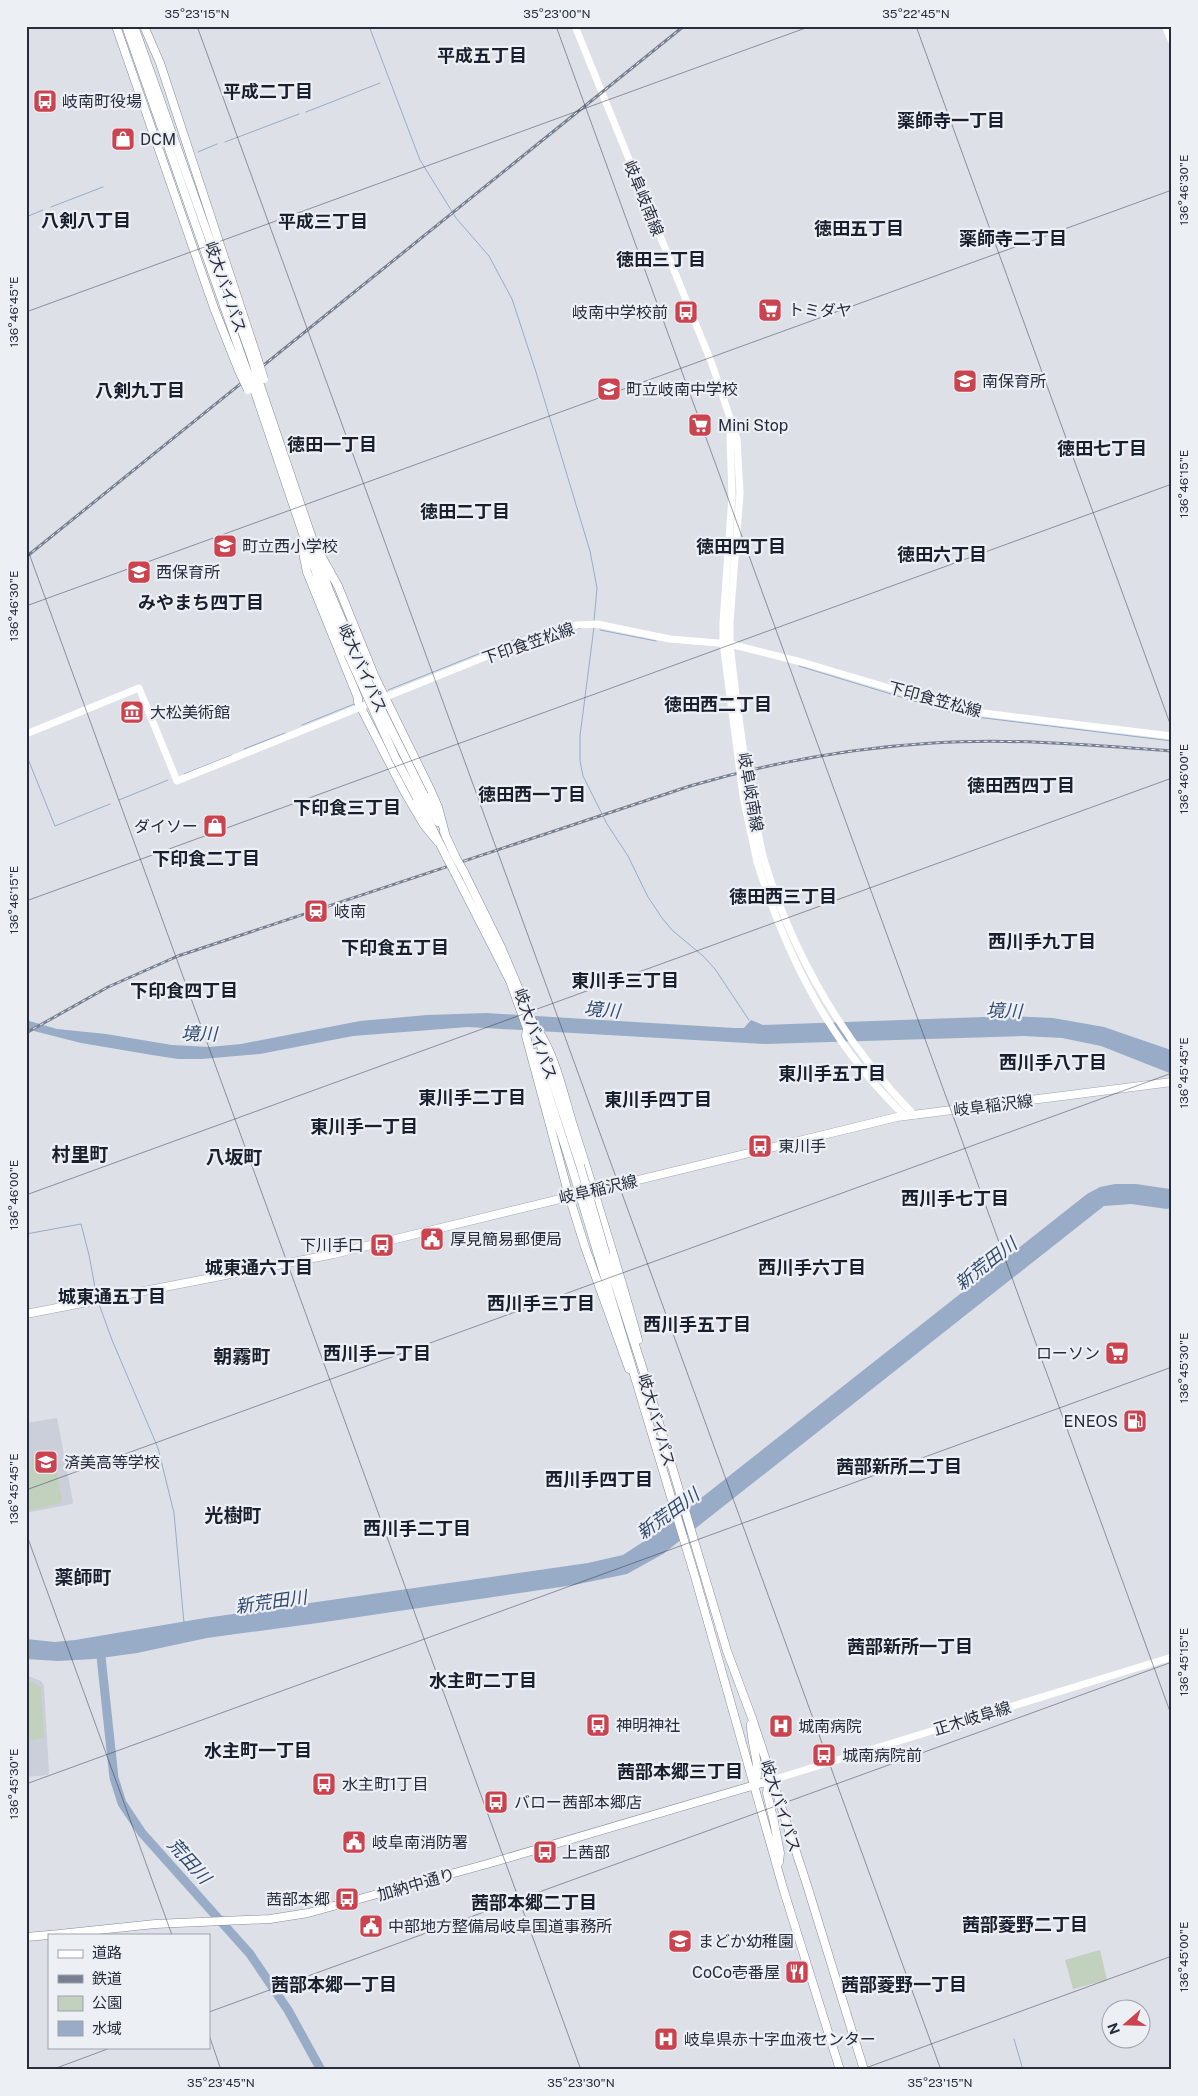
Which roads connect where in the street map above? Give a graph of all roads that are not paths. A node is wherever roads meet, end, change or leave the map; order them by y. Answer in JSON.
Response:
{"nodes":[{"id":1,"x":116,"y":26,"type":"edge"},
{"id":2,"x":126,"y":26,"type":"edge"},
{"id":3,"x":134,"y":26,"type":"edge"},
{"id":4,"x":144,"y":26,"type":"edge"},
{"id":5,"x":575,"y":26,"type":"edge"},
{"id":6,"x":1165,"y":26,"type":"edge"},
{"id":7,"x":1172,"y":42,"type":"edge"},
{"id":8,"x":212,"y":259,"type":"junction"},
{"id":9,"x":254,"y":356,"type":"junction"},
{"id":10,"x":242,"y":368,"type":"junction"},
{"id":11,"x":256,"y":384,"type":"junction"},
{"id":12,"x":290,"y":487,"type":"junction"},
{"id":13,"x":304,"y":538,"type":"junction"},
{"id":14,"x":313,"y":541,"type":"junction"},
{"id":15,"x":726,"y":643,"type":"junction"},
{"id":16,"x":351,"y":652,"type":"junction"},
{"id":17,"x":386,"y":698,"type":"junction"},
{"id":18,"x":361,"y":708,"type":"junction"},
{"id":19,"x":26,"y":734,"type":"edge"},
{"id":20,"x":1172,"y":736,"type":"edge"},
{"id":21,"x":421,"y":797,"type":"junction"},
{"id":22,"x":451,"y":857,"type":"junction"},
{"id":23,"x":760,"y":861,"type":"junction"},
{"id":24,"x":513,"y":981,"type":"junction"},
{"id":25,"x":526,"y":1028,"type":"junction"},
{"id":26,"x":548,"y":1069,"type":"junction"},
{"id":27,"x":1172,"y":1082,"type":"edge"},
{"id":28,"x":914,"y":1114,"type":"junction"},
{"id":29,"x":905,"y":1116,"type":"junction"},
{"id":30,"x":576,"y":1167,"type":"junction"},
{"id":31,"x":594,"y":1190,"type":"junction"},
{"id":32,"x":569,"y":1196,"type":"junction"},
{"id":33,"x":26,"y":1314,"type":"edge"},
{"id":34,"x":645,"y":1376,"type":"junction"},
{"id":35,"x":636,"y":1379,"type":"junction"},
{"id":36,"x":1172,"y":1657,"type":"edge"},
{"id":37,"x":752,"y":1718,"type":"junction"},
{"id":38,"x":772,"y":1780,"type":"junction"},
{"id":39,"x":754,"y":1785,"type":"junction"},
{"id":40,"x":778,"y":1868,"type":"junction"},
{"id":41,"x":59,"y":1934,"type":"edge"},
{"id":42,"x":48,"y":1935,"type":"edge"},
{"id":43,"x":26,"y":1937,"type":"edge"},
{"id":44,"x":840,"y":2070,"type":"edge"},
{"id":45,"x":864,"y":2070,"type":"edge"}],
"edges":[{"from":1,"to":10,"type":"main road"},
{"from":2,"to":8,"type":"main road","name":"岐大バイパス"},
{"from":3,"to":8,"type":"main road","name":"岐大バイパス"},
{"from":4,"to":9,"type":"main road"},
{"from":5,"to":15,"type":"main road","name":"岐阜岐南線"},
{"from":6,"to":7,"type":"main road"},
{"from":8,"to":9,"type":"main road","name":"岐大バイパス"},
{"from":8,"to":10,"type":"main road","name":"岐大バイパス"},
{"from":9,"to":11,"type":"main road","name":"岐大バイパス","bridge":true},
{"from":10,"to":11,"type":"main road","name":"岐大バイパス","bridge":true},
{"from":11,"to":12,"type":"main road","name":"岐大バイパス"},
{"from":11,"to":12,"type":"main road"},
{"from":12,"to":13,"type":"main road","name":"岐大バイパス"},
{"from":12,"to":14,"type":"main road","name":"岐大バイパス"},
{"from":13,"to":16,"type":"main road","name":"岐大バイパス"},
{"from":13,"to":18,"type":"main road"},
{"from":14,"to":16,"type":"main road","name":"岐大バイパス"},
{"from":14,"to":17,"type":"main road"},
{"from":15,"to":17,"type":"main road","name":"下印食笠松線"},
{"from":15,"to":20,"type":"main road","name":"下印食笠松線"},
{"from":15,"to":23,"type":"main road","name":"岐阜岐南線","bridge":true},
{"from":16,"to":21,"type":"main road","name":"岐大バイパス","bridge":true},
{"from":17,"to":18,"type":"main road","name":"下印食笠松線"},
{"from":17,"to":21,"type":"main road"},
{"from":18,"to":19,"type":"main road","name":"下印食笠松線"},
{"from":18,"to":21,"type":"main road"},
{"from":21,"to":22,"type":"main road","name":"岐大バイパス"},
{"from":21,"to":22,"type":"main road","name":"岐大バイパス"},
{"from":22,"to":24,"type":"main road","name":"岐大バイパス","bridge":true},
{"from":23,"to":28,"type":"main road","name":"岐阜岐南線"},
{"from":23,"to":29,"type":"main road","name":"岐阜岐南線"},
{"from":24,"to":25,"type":"main road","name":"岐大バイパス"},
{"from":24,"to":26,"type":"main road","name":"岐大バイパス"},
{"from":25,"to":26,"type":"main road","name":"岐大バイパス"},
{"from":25,"to":32,"type":"main road"},
{"from":26,"to":30,"type":"main road","name":"岐大バイパス"},
{"from":26,"to":31,"type":"main road"},
{"from":27,"to":28,"type":"main road","name":"岐阜稲沢線"},
{"from":28,"to":29,"type":"main road","name":"岐阜稲沢線"},
{"from":29,"to":31,"type":"main road","name":"岐阜稲沢線"},
{"from":30,"to":34,"type":"main road","name":"岐大バイパス","bridge":true},
{"from":30,"to":35,"type":"main road","name":"岐大バイパス","bridge":true},
{"from":31,"to":32,"type":"main road","name":"岐阜稲沢線"},
{"from":31,"to":34,"type":"main road"},
{"from":32,"to":33,"type":"main road","name":"岐阜稲沢線"},
{"from":32,"to":35,"type":"main road"},
{"from":34,"to":37,"type":"main road","name":"岐大バイパス"},
{"from":35,"to":39,"type":"main road","name":"岐大バイパス"},
{"from":36,"to":38,"type":"main road","name":"正木岐阜線"},
{"from":37,"to":38,"type":"main road","name":"岐大バイパス"},
{"from":37,"to":39,"type":"main road"},
{"from":38,"to":39,"type":"main road","name":"加納中通り"},
{"from":38,"to":40,"type":"main road"},
{"from":38,"to":45,"type":"main road","name":"岐大バイパス"},
{"from":39,"to":40,"type":"main road","name":"岐大バイパス"},
{"from":39,"to":41,"type":"main road","name":"加納中通り"},
{"from":40,"to":44,"type":"main road","name":"岐大バイパス"},
{"from":42,"to":43,"type":"main road","name":"加納中通り"}]}
